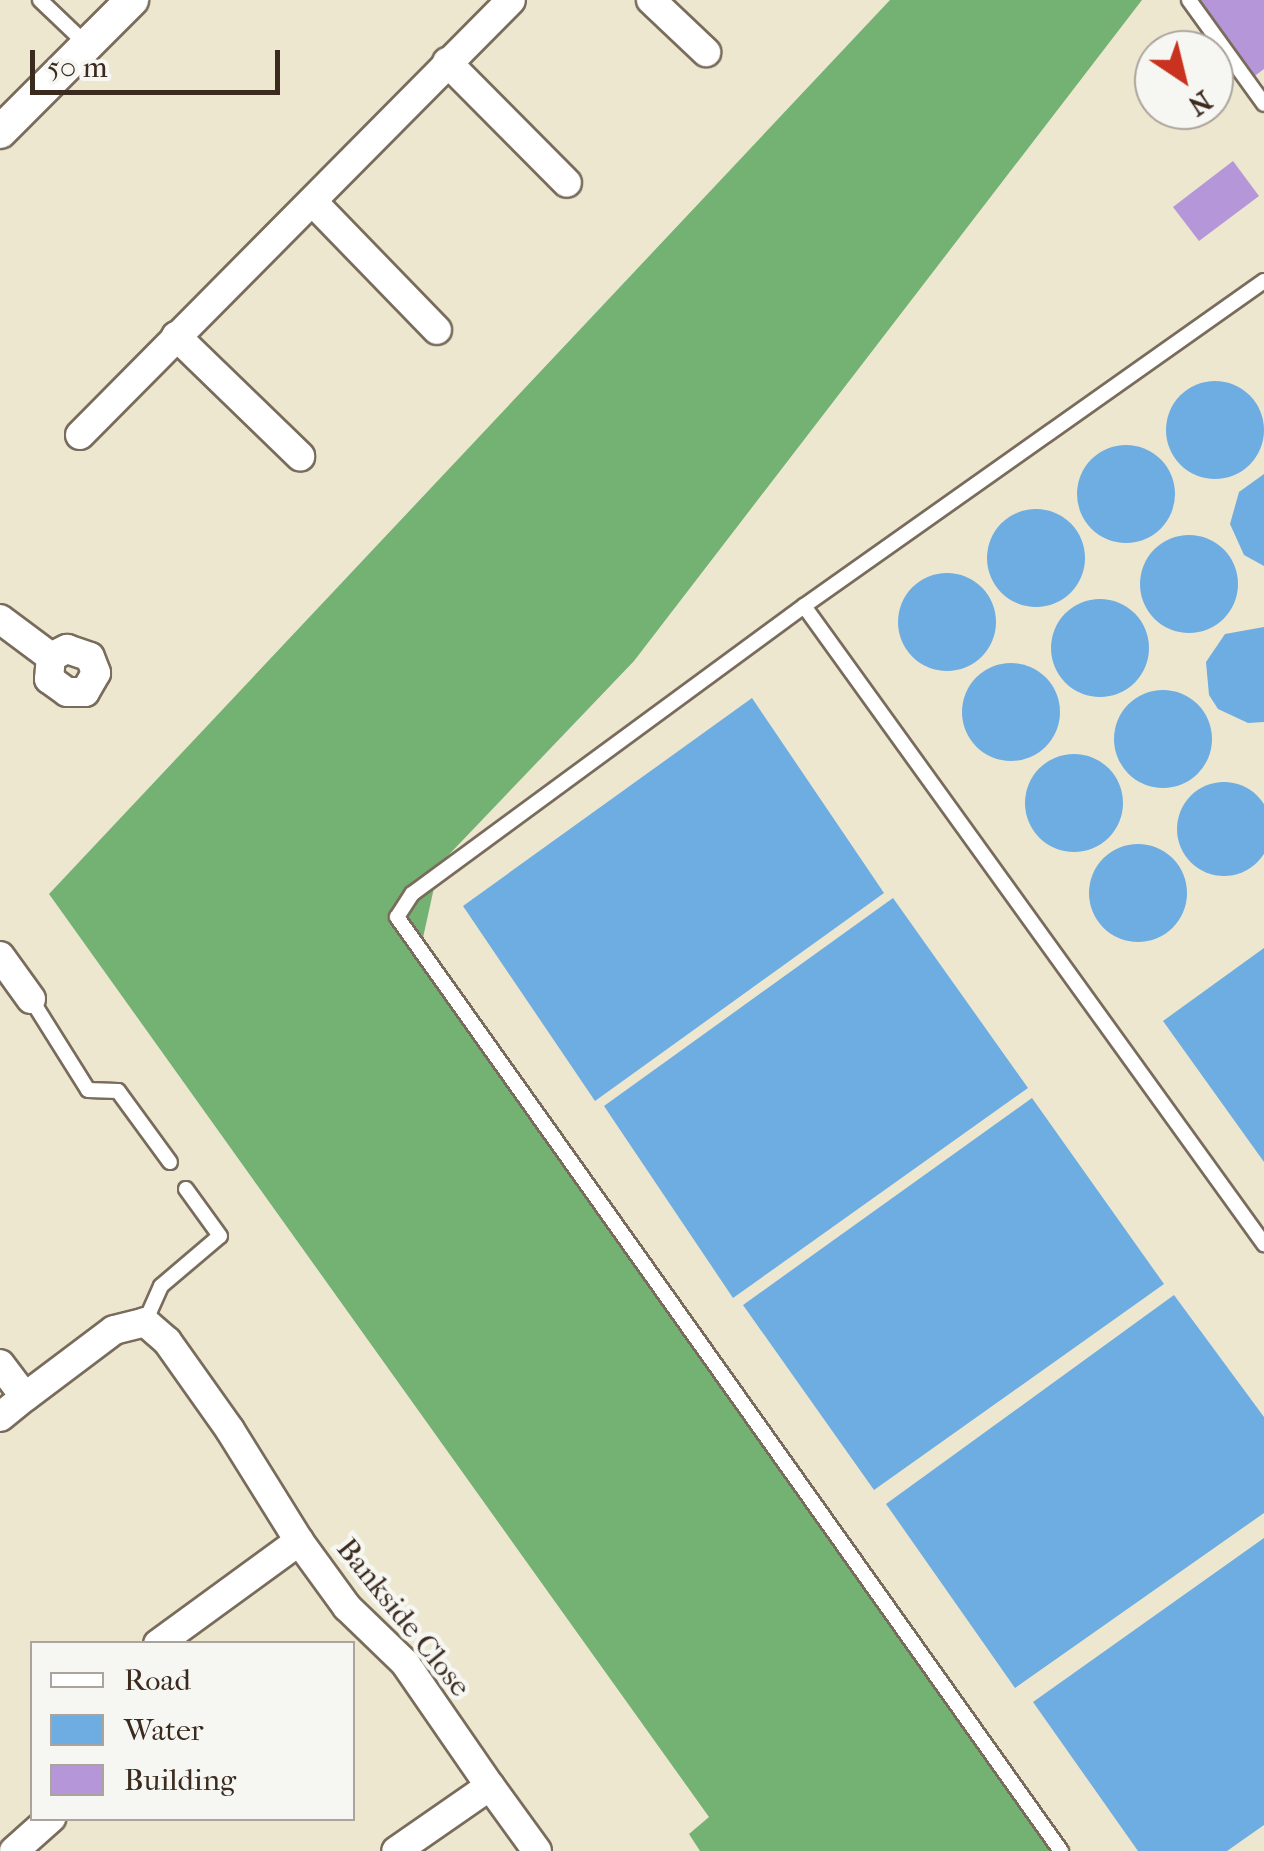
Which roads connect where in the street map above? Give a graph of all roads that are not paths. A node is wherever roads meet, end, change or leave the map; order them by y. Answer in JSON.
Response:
{"nodes":[{"id":1,"x":40,"y":0,"type":"edge"},
{"id":2,"x":132,"y":0,"type":"edge"},
{"id":3,"x":511,"y":0,"type":"edge"},
{"id":4,"x":651,"y":0,"type":"edge"},
{"id":5,"x":1189,"y":0,"type":"edge"},
{"id":6,"x":87,"y":45,"type":"junction"},
{"id":7,"x":706,"y":52,"type":"dead end"},
{"id":8,"x":447,"y":62,"type":"junction"},
{"id":9,"x":1264,"y":104,"type":"edge"},
{"id":10,"x":0,"y":132,"type":"edge"},
{"id":11,"x":567,"y":182,"type":"dead end"},
{"id":12,"x":313,"y":202,"type":"junction"},
{"id":13,"x":1264,"y":280,"type":"edge"},
{"id":14,"x":437,"y":330,"type":"dead end"},
{"id":15,"x":176,"y":336,"type":"junction"},
{"id":16,"x":80,"y":435,"type":"dead end"},
{"id":17,"x":300,"y":456,"type":"dead end"},
{"id":18,"x":804,"y":606,"type":"junction"},
{"id":19,"x":0,"y":620,"type":"edge"},
{"id":20,"x":50,"y":657,"type":"dead end"},
{"id":21,"x":0,"y":956,"type":"edge"},
{"id":22,"x":31,"y":1000,"type":"joint"},
{"id":23,"x":170,"y":1162,"type":"dead end"},
{"id":24,"x":186,"y":1188,"type":"dead end"},
{"id":25,"x":1264,"y":1244,"type":"edge"},
{"id":26,"x":145,"y":1322,"type":"junction"},
{"id":27,"x":0,"y":1364,"type":"edge"},
{"id":28,"x":26,"y":1397,"type":"junction"},
{"id":29,"x":0,"y":1417,"type":"edge"},
{"id":30,"x":299,"y":1541,"type":"junction"},
{"id":31,"x":162,"y":1641,"type":"edge"},
{"id":32,"x":490,"y":1786,"type":"junction"},
{"id":33,"x":48,"y":1821,"type":"edge"},
{"id":34,"x":14,"y":1851,"type":"edge"},
{"id":35,"x":396,"y":1851,"type":"edge"},
{"id":36,"x":537,"y":1851,"type":"edge"},
{"id":37,"x":1061,"y":1851,"type":"edge"}],
"edges":[{"from":1,"to":6,"type":"lane"},
{"from":2,"to":6,"type":"street"},
{"from":3,"to":8,"type":"street"},
{"from":4,"to":7,"type":"street"},
{"from":5,"to":9,"type":"lane"},
{"from":6,"to":10,"type":"street"},
{"from":8,"to":11,"type":"street"},
{"from":8,"to":12,"type":"street"},
{"from":12,"to":14,"type":"street"},
{"from":12,"to":15,"type":"street"},
{"from":13,"to":18,"type":"lane"},
{"from":15,"to":16,"type":"street"},
{"from":15,"to":17,"type":"street"},
{"from":18,"to":25,"type":"lane"},
{"from":18,"to":37,"type":"lane"},
{"from":19,"to":20,"type":"street"},
{"from":21,"to":22,"type":"street"},
{"from":22,"to":23,"type":"lane"},
{"from":24,"to":26,"type":"lane"},
{"from":26,"to":28,"type":"street"},
{"from":26,"to":30,"type":"street","name":"Bankside Close"},
{"from":27,"to":28,"type":"street"},
{"from":28,"to":29,"type":"street"},
{"from":30,"to":31,"type":"street","name":"Bankside Close"},
{"from":30,"to":32,"type":"street","name":"Bankside Close"},
{"from":32,"to":35,"type":"street"},
{"from":32,"to":36,"type":"street","name":"Bankside Close"},
{"from":33,"to":34,"type":"street"}]}
